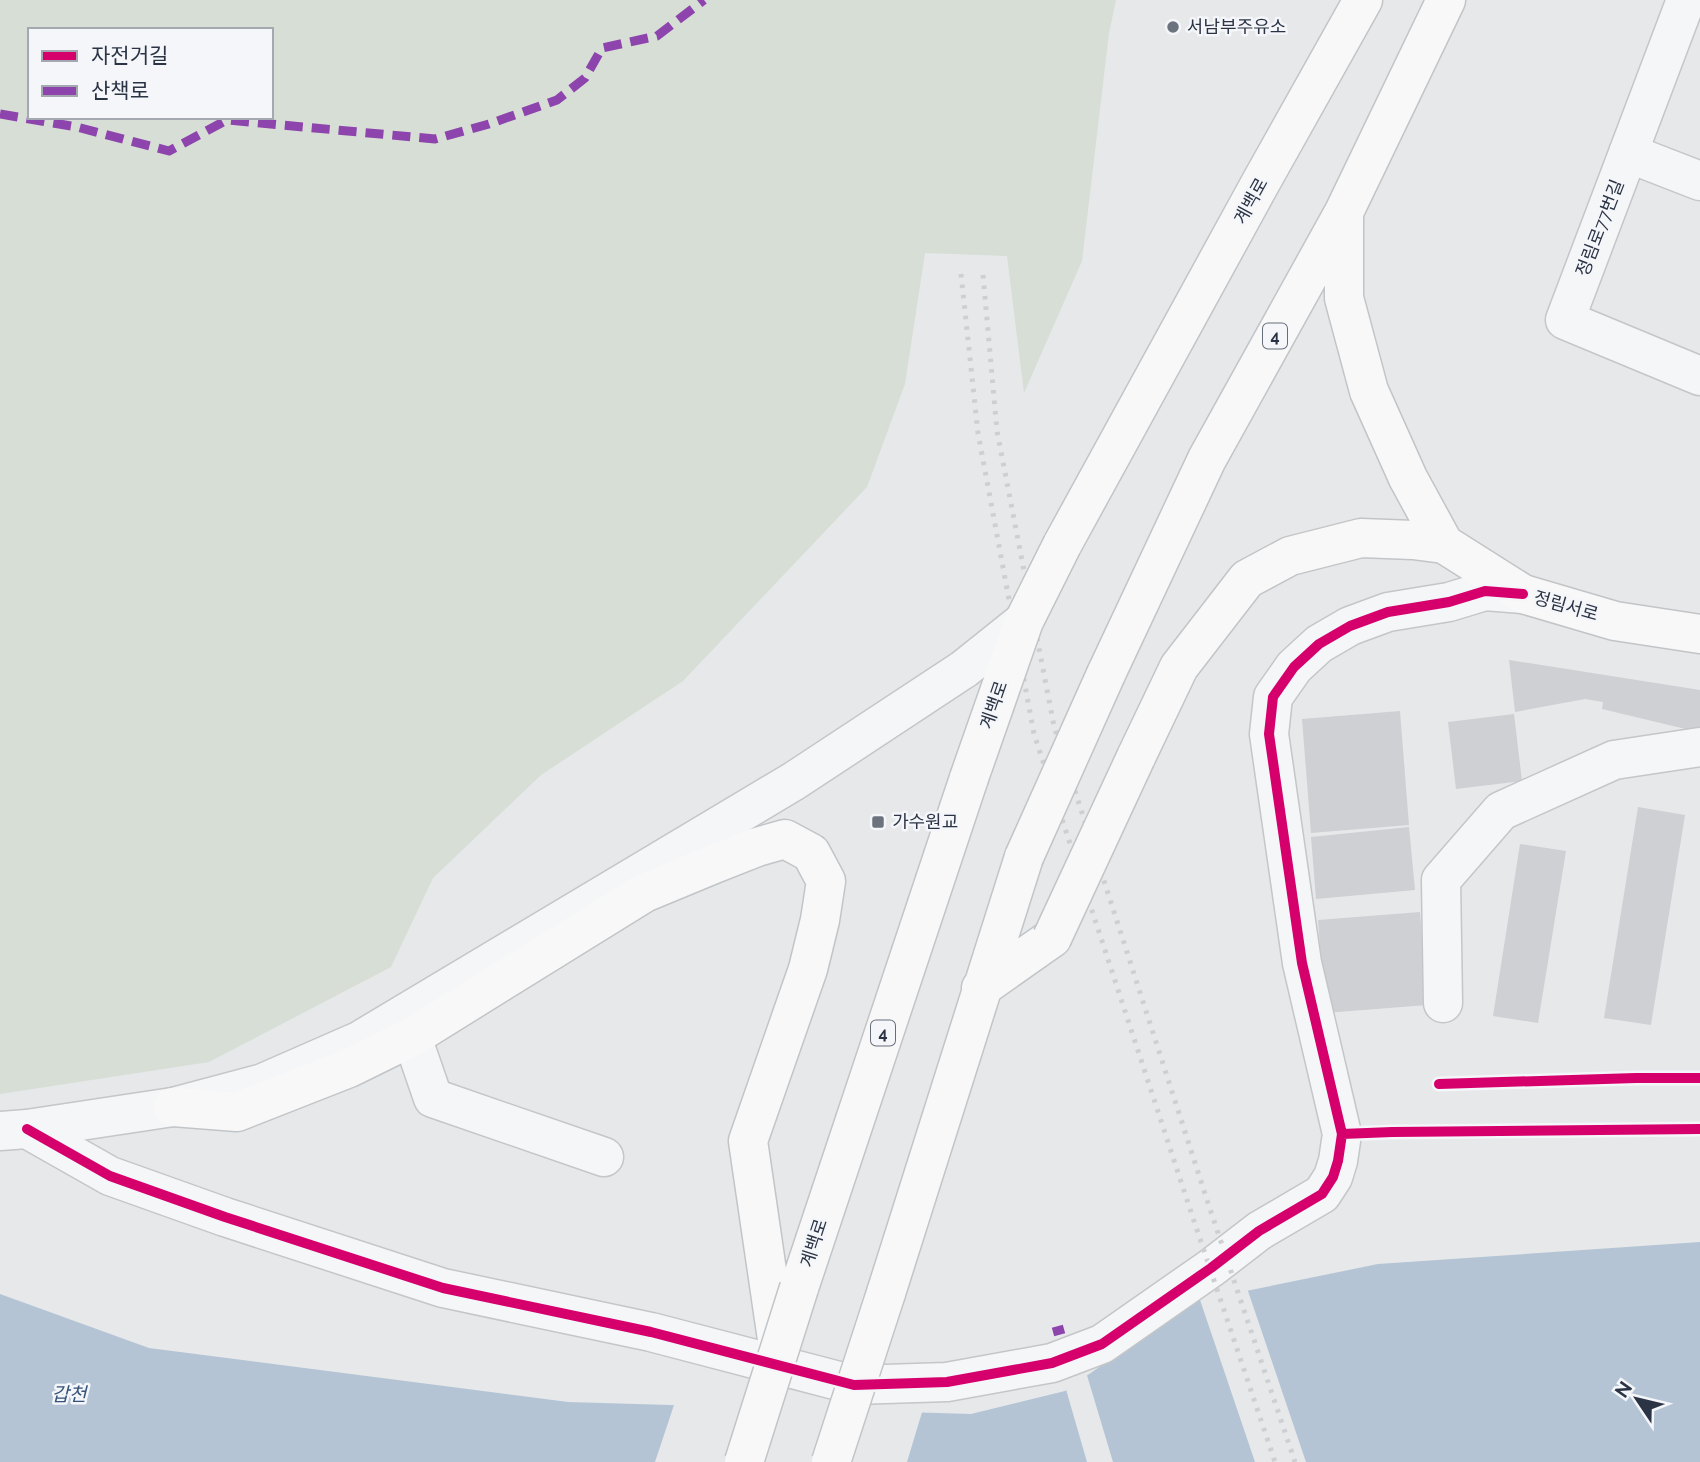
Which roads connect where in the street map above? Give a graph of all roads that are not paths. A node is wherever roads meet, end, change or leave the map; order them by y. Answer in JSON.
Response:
{"nodes":[{"id":1,"x":1363,"y":0,"type":"edge"},
{"id":2,"x":1446,"y":0,"type":"edge"},
{"id":3,"x":1686,"y":0,"type":"edge"},
{"id":4,"x":1629,"y":153,"type":"junction"},
{"id":5,"x":1700,"y":181,"type":"edge"},
{"id":6,"x":1344,"y":212,"type":"junction"},
{"id":7,"x":1700,"y":376,"type":"edge"},
{"id":8,"x":1444,"y":544,"type":"junction"},
{"id":9,"x":1523,"y":594,"type":"junction"},
{"id":10,"x":1024,"y":621,"type":"junction"},
{"id":11,"x":1700,"y":634,"type":"edge"},
{"id":12,"x":1700,"y":747,"type":"edge"},
{"id":13,"x":981,"y":988,"type":"junction"},
{"id":14,"x":1443,"y":1003,"type":"dead end"},
{"id":15,"x":412,"y":1037,"type":"junction"},
{"id":16,"x":173,"y":1107,"type":"junction"},
{"id":17,"x":13,"y":1130,"type":"edge"},
{"id":18,"x":604,"y":1157,"type":"dead end"},
{"id":19,"x":784,"y":1287,"type":"junction"},
{"id":20,"x":744,"y":1462,"type":"edge"},
{"id":21,"x":831,"y":1462,"type":"edge"}],
"edges":[{"from":1,"to":10,"type":"main road","name":"계백로","number":"4","bridge":true},
{"from":2,"to":6,"type":"main road","number":"4"},
{"from":3,"to":4,"type":"street","name":"정림로77번길"},
{"from":4,"to":5,"type":"street"},
{"from":4,"to":7,"type":"street","name":"정림로77번길"},
{"from":6,"to":8,"type":"main road"},
{"from":6,"to":13,"type":"main road","number":"4","bridge":true},
{"from":8,"to":9,"type":"main road","name":"정림서로"},
{"from":8,"to":13,"type":"main road","bridge":true},
{"from":9,"to":11,"type":"main road","name":"정림서로"},
{"from":9,"to":17,"type":"street"},
{"from":10,"to":16,"type":"street","bridge":true},
{"from":10,"to":19,"type":"main road","name":"계백로","number":"4","bridge":true},
{"from":12,"to":14,"type":"street"},
{"from":13,"to":21,"type":"main road","number":"4","bridge":true},
{"from":15,"to":16,"type":"main road"},
{"from":15,"to":18,"type":"street"},
{"from":15,"to":19,"type":"main road"},
{"from":16,"to":17,"type":"street"},
{"from":19,"to":20,"type":"main road","name":"계백로","number":"4","bridge":true}]}
